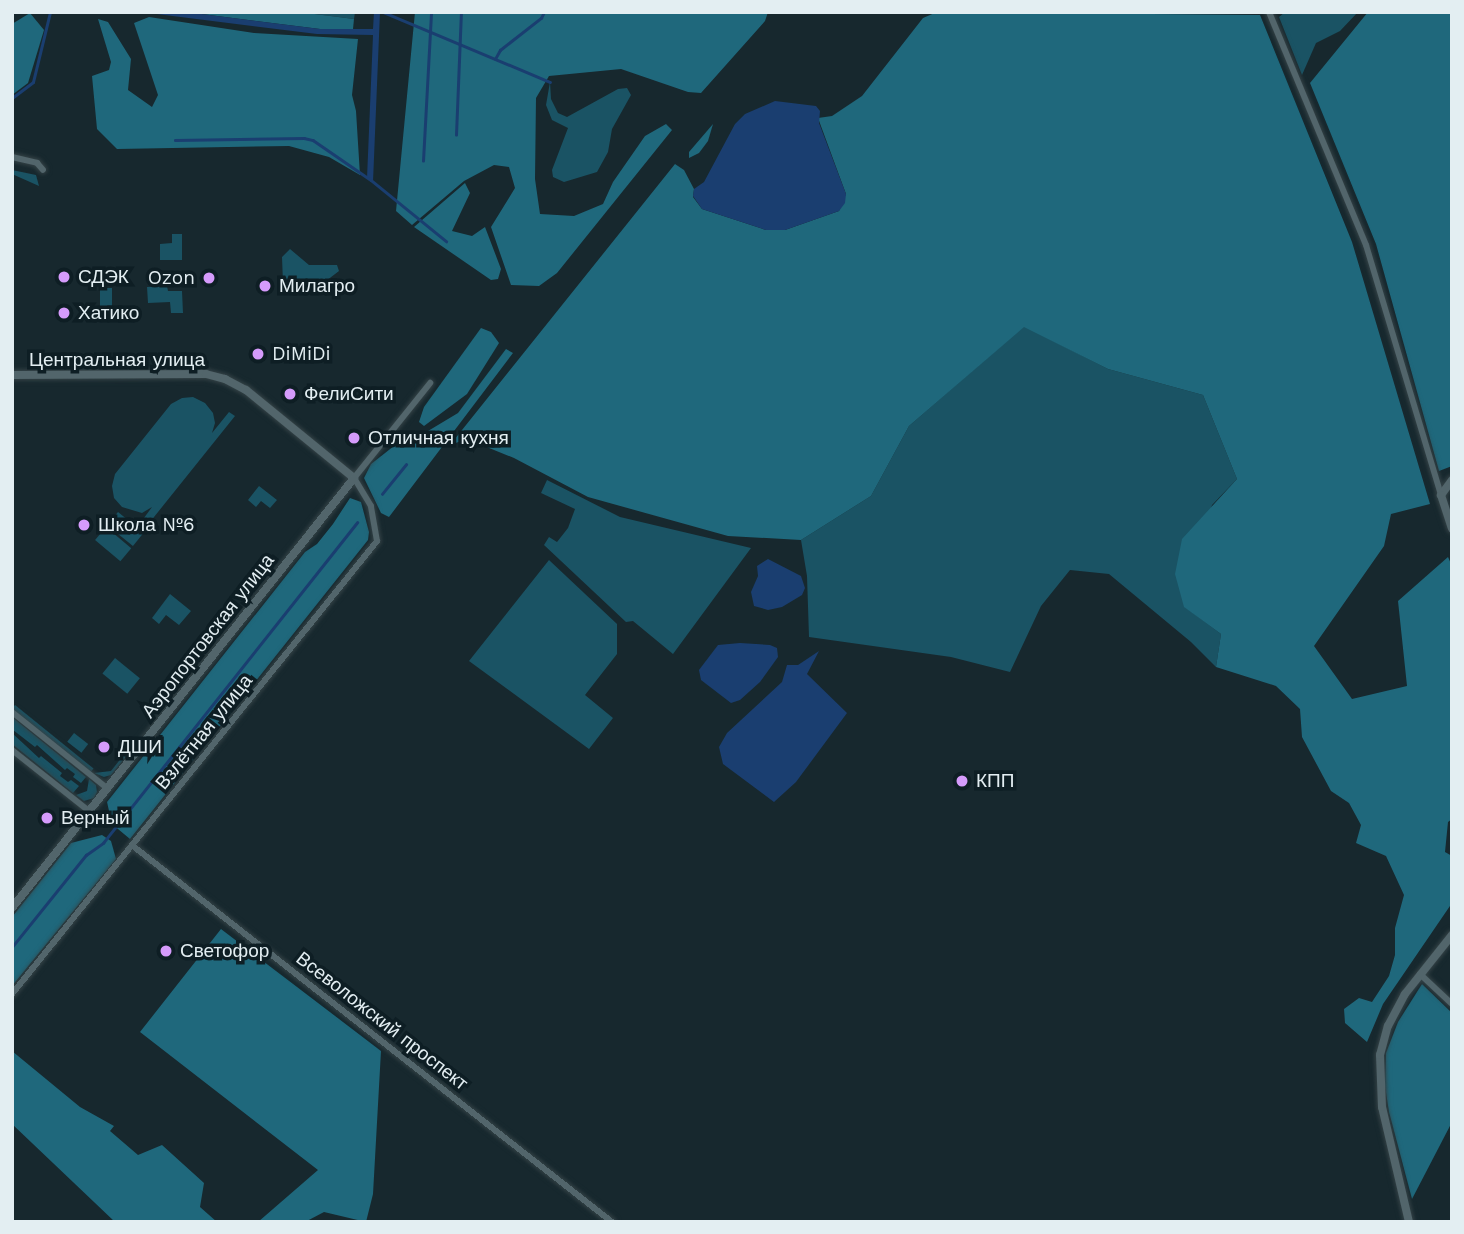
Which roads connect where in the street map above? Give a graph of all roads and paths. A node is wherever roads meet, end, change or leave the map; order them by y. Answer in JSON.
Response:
{"nodes":[{"id":1,"x":1269,"y":12,"type":"edge"},
{"id":2,"x":12,"y":157,"type":"edge"},
{"id":3,"x":43,"y":170,"type":"dead end"},
{"id":4,"x":12,"y":375,"type":"edge"},
{"id":5,"x":430,"y":383,"type":"dead end"},
{"id":6,"x":355,"y":478,"type":"junction"},
{"id":7,"x":1452,"y":480,"type":"edge"},
{"id":8,"x":1441,"y":495,"type":"junction"},
{"id":9,"x":1452,"y":528,"type":"edge"},
{"id":10,"x":12,"y":712,"type":"edge"},
{"id":11,"x":12,"y":750,"type":"edge"},
{"id":12,"x":107,"y":788,"type":"junction"},
{"id":13,"x":89,"y":811,"type":"junction"},
{"id":14,"x":133,"y":846,"type":"junction"},
{"id":15,"x":12,"y":908,"type":"edge"},
{"id":16,"x":1452,"y":935,"type":"edge"},
{"id":17,"x":1420,"y":974,"type":"junction"},
{"id":18,"x":12,"y":994,"type":"edge"},
{"id":19,"x":1452,"y":1004,"type":"edge"},
{"id":20,"x":612,"y":1222,"type":"edge"},
{"id":21,"x":1410,"y":1222,"type":"edge"}],
"edges":[{"from":1,"to":8,"type":"street"},
{"from":2,"to":3,"type":"street"},
{"from":4,"to":6,"type":"street","name":"Центральная улица"},
{"from":5,"to":6,"type":"street","name":"Аэропортовская улица"},
{"from":6,"to":12,"type":"street","name":"Аэропортовская улица"},
{"from":6,"to":14,"type":"street","name":"Взлётная улица"},
{"from":7,"to":8,"type":"street"},
{"from":8,"to":9,"type":"street"},
{"from":10,"to":12,"type":"street"},
{"from":11,"to":13,"type":"street"},
{"from":12,"to":13,"type":"street","name":"Аэропортовская улица"},
{"from":13,"to":15,"type":"street","name":"Аэропортовская улица"},
{"from":14,"to":18,"type":"street","name":"Взлётная улица"},
{"from":14,"to":20,"type":"street","name":"Всеволожский проспект"},
{"from":16,"to":17,"type":"street"},
{"from":17,"to":19,"type":"street"},
{"from":17,"to":21,"type":"street"}]}
